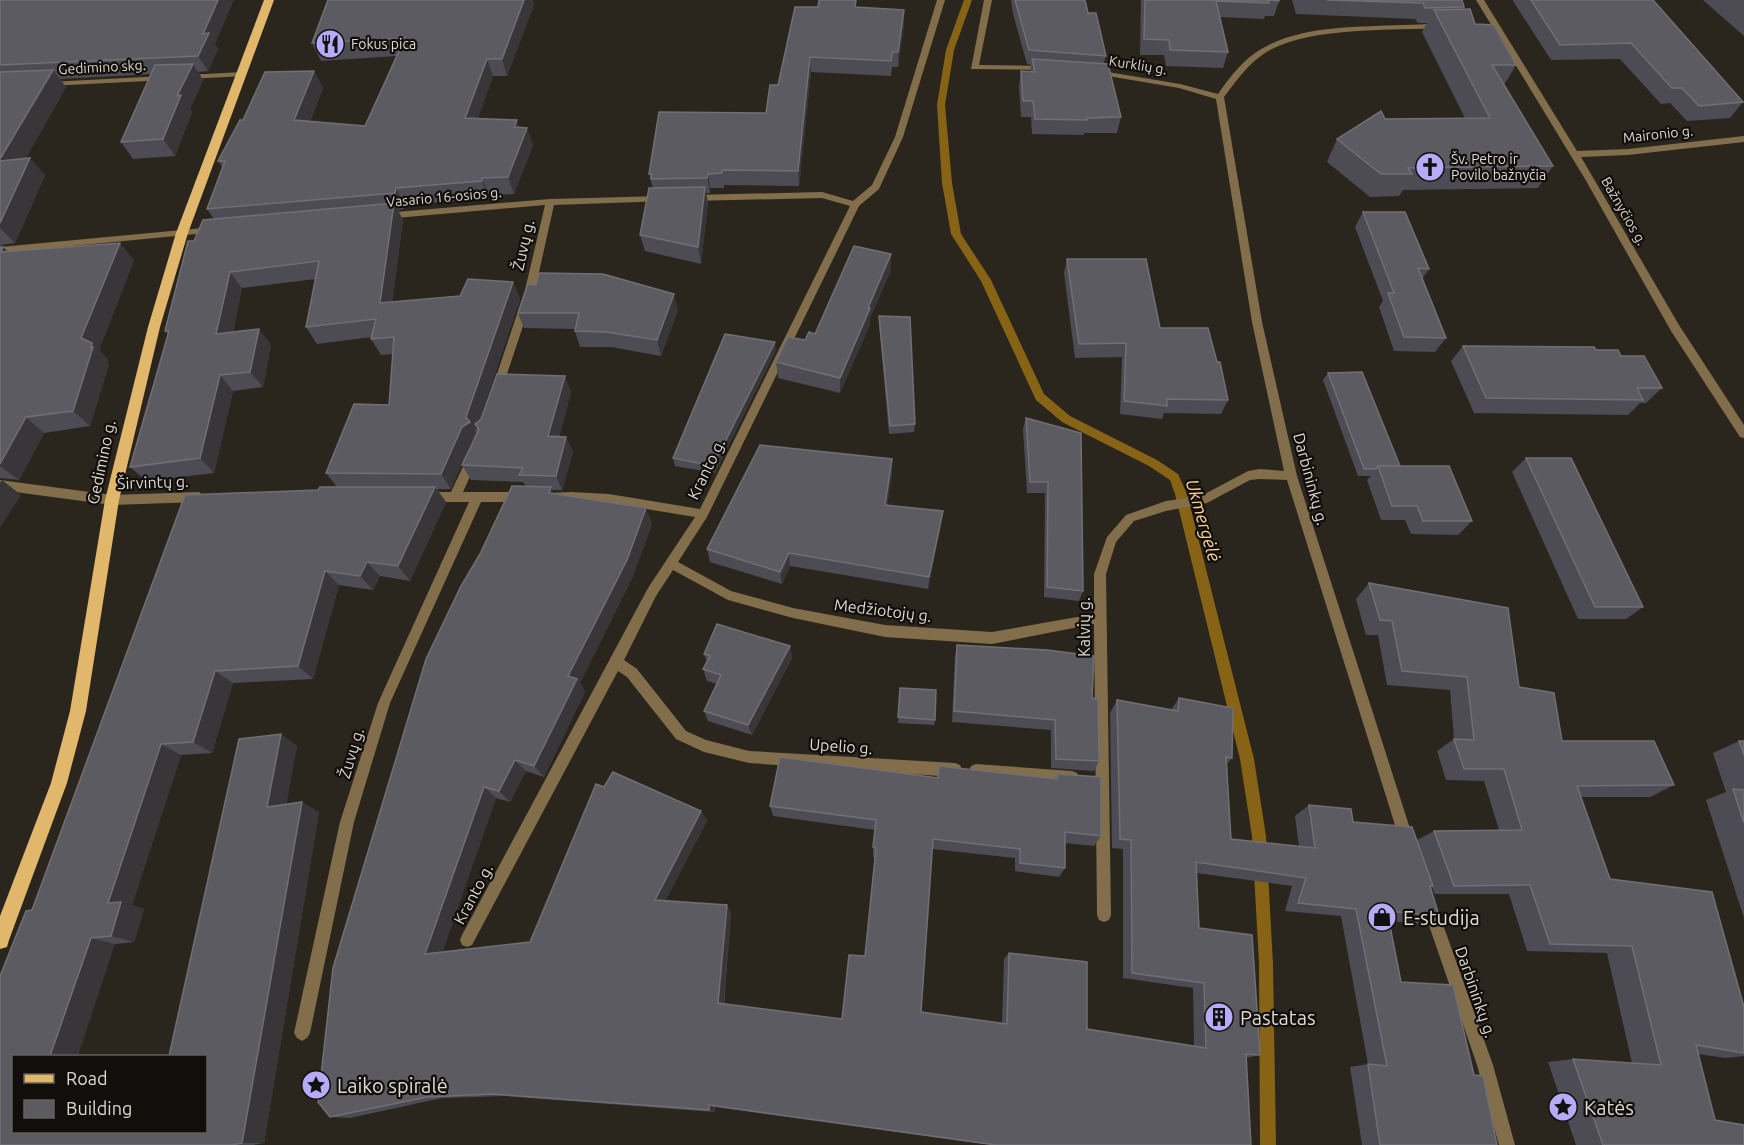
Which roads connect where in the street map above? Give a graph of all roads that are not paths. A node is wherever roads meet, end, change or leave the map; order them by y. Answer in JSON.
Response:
{"nodes":[{"id":1,"x":269,"y":0,"type":"edge"},
{"id":2,"x":941,"y":0,"type":"edge"},
{"id":3,"x":988,"y":0,"type":"edge"},
{"id":4,"x":1480,"y":0,"type":"edge"},
{"id":5,"x":1456,"y":26,"type":"edge"},
{"id":6,"x":1476,"y":26,"type":"edge"},
{"id":7,"x":1497,"y":26,"type":"junction"},
{"id":8,"x":1058,"y":68,"type":"edge"},
{"id":9,"x":1091,"y":72,"type":"edge"},
{"id":10,"x":242,"y":74,"type":"junction"},
{"id":11,"x":34,"y":84,"type":"edge"},
{"id":12,"x":1220,"y":97,"type":"junction"},
{"id":13,"x":1744,"y":139,"type":"edge"},
{"id":14,"x":1575,"y":154,"type":"junction"},
{"id":15,"x":668,"y":199,"type":"edge"},
{"id":16,"x":680,"y":199,"type":"edge"},
{"id":17,"x":550,"y":202,"type":"junction"},
{"id":18,"x":855,"y":204,"type":"junction"},
{"id":19,"x":372,"y":217,"type":"edge"},
{"id":20,"x":230,"y":229,"type":"edge"},
{"id":21,"x":182,"y":233,"type":"junction"},
{"id":22,"x":0,"y":250,"type":"edge"},
{"id":23,"x":493,"y":400,"type":"edge"},
{"id":24,"x":1744,"y":434,"type":"edge"},
{"id":25,"x":479,"y":443,"type":"edge"},
{"id":26,"x":1291,"y":476,"type":"junction"},
{"id":27,"x":0,"y":485,"type":"edge"},
{"id":28,"x":409,"y":496,"type":"edge"},
{"id":29,"x":213,"y":497,"type":"edge"},
{"id":30,"x":455,"y":497,"type":"junction"},
{"id":31,"x":477,"y":497,"type":"junction"},
{"id":32,"x":112,"y":500,"type":"junction"},
{"id":33,"x":703,"y":514,"type":"junction"},
{"id":34,"x":670,"y":563,"type":"junction"},
{"id":35,"x":1100,"y":618,"type":"junction"},
{"id":36,"x":616,"y":662,"type":"junction"},
{"id":37,"x":1101,"y":780,"type":"junction"},
{"id":38,"x":1411,"y":853,"type":"edge"},
{"id":39,"x":1426,"y":897,"type":"edge"},
{"id":40,"x":1104,"y":915,"type":"dead end"},
{"id":41,"x":0,"y":940,"type":"edge"},
{"id":42,"x":467,"y":940,"type":"dead end"},
{"id":43,"x":302,"y":1033,"type":"dead end"},
{"id":44,"x":1507,"y":1145,"type":"edge"}],
"edges":[{"from":1,"to":10,"type":"main road","name":"Gedimino g."},
{"from":2,"to":18,"type":"street","name":"Kranto g."},
{"from":3,"to":8,"type":"street"},
{"from":4,"to":7,"type":"street","name":"Bažnyčios g."},
{"from":5,"to":12,"type":"street"},
{"from":6,"to":7,"type":"street"},
{"from":7,"to":14,"type":"street","name":"Bažnyčios g."},
{"from":9,"to":12,"type":"street","name":"Kurklių g."},
{"from":10,"to":11,"type":"street","name":"Gedimino skg."},
{"from":10,"to":21,"type":"main road","name":"Gedimino g."},
{"from":12,"to":26,"type":"street","name":"Darbininkų g."},
{"from":13,"to":14,"type":"street","name":"Maironio g."},
{"from":14,"to":24,"type":"street","name":"Bažnyčios g."},
{"from":15,"to":17,"type":"street","name":"Vasario 16-osios g."},
{"from":16,"to":18,"type":"street"},
{"from":17,"to":19,"type":"street","name":"Vasario 16-osios g."},
{"from":17,"to":23,"type":"street","name":"Žuvų g."},
{"from":18,"to":33,"type":"street","name":"Kranto g."},
{"from":20,"to":21,"type":"street"},
{"from":21,"to":22,"type":"street"},
{"from":21,"to":32,"type":"main road","name":"Gedimino g."},
{"from":25,"to":30,"type":"street"},
{"from":26,"to":35,"type":"street","name":"Kalvių g."},
{"from":26,"to":38,"type":"street","name":"Darbininkų g."},
{"from":27,"to":32,"type":"street","name":"Širvintų g."},
{"from":28,"to":30,"type":"street"},
{"from":29,"to":32,"type":"street","name":"Širvintų g."},
{"from":30,"to":31,"type":"street"},
{"from":31,"to":33,"type":"street"},
{"from":31,"to":43,"type":"street","name":"Žuvų g."},
{"from":32,"to":41,"type":"main road","name":"Gedimino g."},
{"from":33,"to":34,"type":"street","name":"Kranto g."},
{"from":34,"to":35,"type":"street","name":"Medžiotojų g."},
{"from":34,"to":36,"type":"street","name":"Kranto g."},
{"from":35,"to":37,"type":"street","name":"Kalvių g."},
{"from":36,"to":37,"type":"street","name":"Upelio g."},
{"from":36,"to":42,"type":"street","name":"Kranto g."},
{"from":37,"to":40,"type":"street","name":"Kalvių g."},
{"from":39,"to":44,"type":"street","name":"Darbininkų g."}]}
